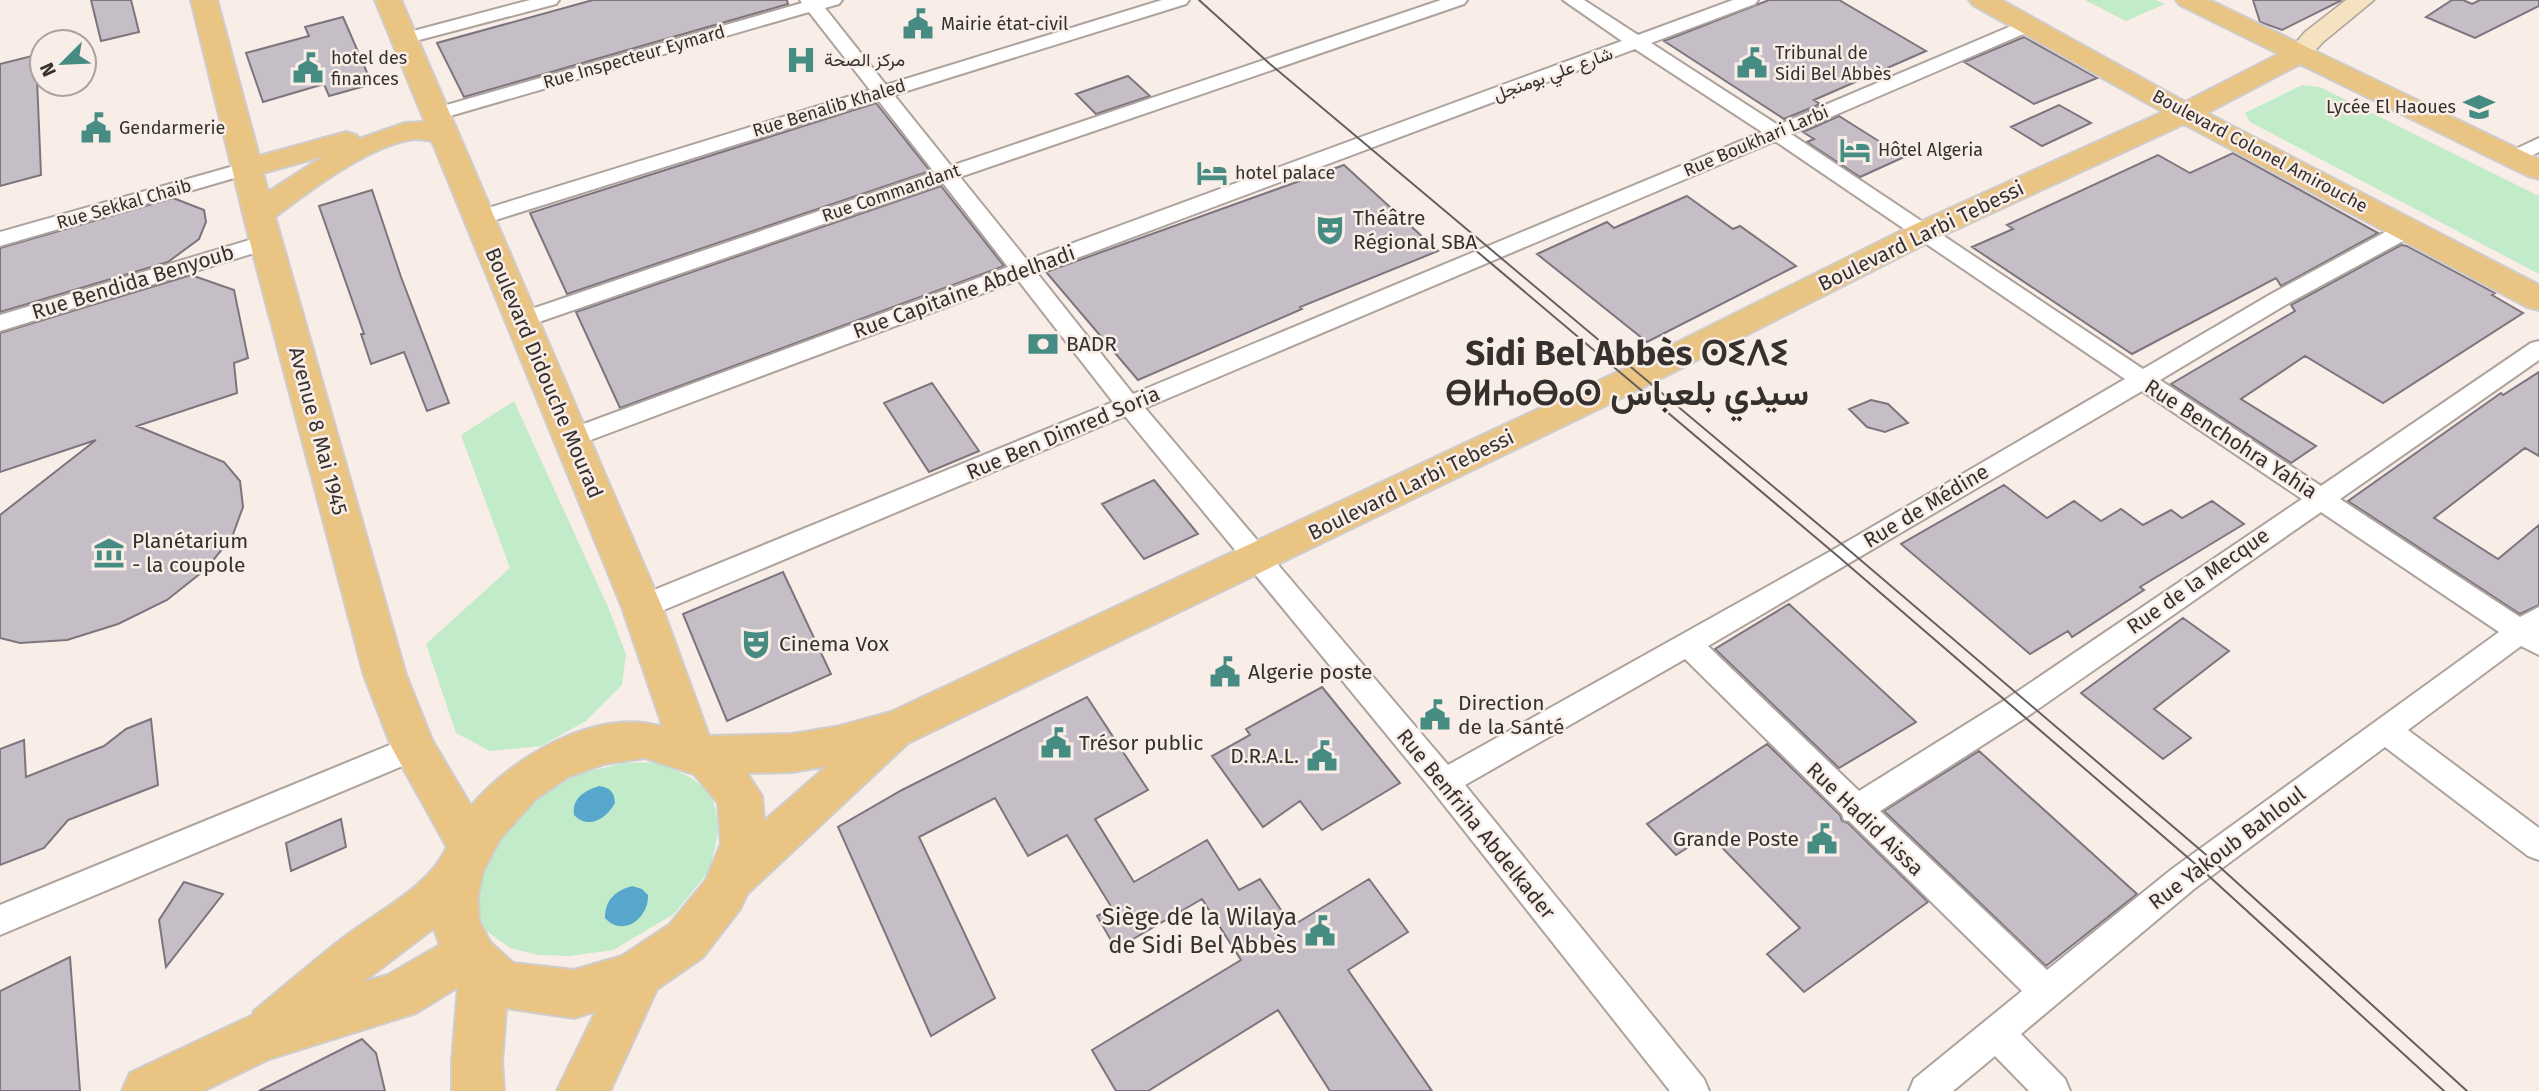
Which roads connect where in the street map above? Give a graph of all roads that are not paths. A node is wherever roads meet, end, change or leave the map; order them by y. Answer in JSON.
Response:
{"nodes":[{"id":1,"x":204,"y":0,"type":"edge"},
{"id":2,"x":388,"y":0,"type":"edge"},
{"id":3,"x":550,"y":0,"type":"edge"},
{"id":4,"x":1180,"y":0,"type":"edge"},
{"id":5,"x":1458,"y":0,"type":"edge"},
{"id":6,"x":1572,"y":0,"type":"edge"},
{"id":7,"x":1749,"y":0,"type":"edge"},
{"id":8,"x":1982,"y":0,"type":"edge"},
{"id":9,"x":2189,"y":0,"type":"edge"},
{"id":10,"x":2362,"y":0,"type":"edge"},
{"id":11,"x":819,"y":2,"type":"edge"},
{"id":12,"x":2029,"y":25,"type":"junction"},
{"id":13,"x":404,"y":39,"type":"junction"},
{"id":14,"x":1636,"y":43,"type":"junction"},
{"id":15,"x":2299,"y":54,"type":"junction"},
{"id":16,"x":881,"y":92,"type":"junction"},
{"id":17,"x":2185,"y":113,"type":"junction"},
{"id":18,"x":439,"y":123,"type":"junction"},
{"id":19,"x":407,"y":132,"type":"junction"},
{"id":20,"x":1777,"y":132,"type":"junction"},
{"id":21,"x":2539,"y":144,"type":"edge"},
{"id":22,"x":1356,"y":147,"type":"joint"},
{"id":23,"x":2514,"y":158,"type":"junction"},
{"id":24,"x":248,"y":168,"type":"junction"},
{"id":25,"x":2539,"y":170,"type":"edge"},
{"id":26,"x":947,"y":174,"type":"junction"},
{"id":27,"x":479,"y":218,"type":"junction"},
{"id":28,"x":262,"y":228,"type":"junction"},
{"id":29,"x":2408,"y":229,"type":"junction"},
{"id":30,"x":1922,"y":233,"type":"junction"},
{"id":31,"x":0,"y":239,"type":"edge"},
{"id":32,"x":1483,"y":258,"type":"joint"},
{"id":33,"x":1023,"y":270,"type":"junction"},
{"id":34,"x":2539,"y":299,"type":"edge"},
{"id":35,"x":522,"y":320,"type":"junction"},
{"id":36,"x":0,"y":323,"type":"edge"},
{"id":37,"x":2539,"y":349,"type":"edge"},
{"id":38,"x":2140,"y":380,"type":"junction"},
{"id":39,"x":1129,"y":405,"type":"junction"},
{"id":40,"x":571,"y":438,"type":"junction"},
{"id":41,"x":2321,"y":497,"type":"junction"},
{"id":42,"x":1258,"y":559,"type":"junction"},
{"id":43,"x":642,"y":607,"type":"junction"},
{"id":44,"x":2533,"y":632,"type":"edge"},
{"id":45,"x":1687,"y":644,"type":"junction"},
{"id":46,"x":900,"y":728,"type":"junction"},
{"id":47,"x":2385,"y":730,"type":"junction"},
{"id":48,"x":414,"y":748,"type":"junction"},
{"id":49,"x":697,"y":752,"type":"junction"},
{"id":50,"x":1444,"y":782,"type":"junction"},
{"id":51,"x":1856,"y":810,"type":"junction"},
{"id":52,"x":2539,"y":846,"type":"edge"},
{"id":53,"x":464,"y":862,"type":"junction"},
{"id":54,"x":735,"y":877,"type":"junction"},
{"id":55,"x":0,"y":920,"type":"edge"},
{"id":56,"x":477,"y":962,"type":"junction"},
{"id":57,"x":640,"y":973,"type":"junction"},
{"id":58,"x":2046,"y":992,"type":"junction"},
{"id":59,"x":1997,"y":1034,"type":"junction"},
{"id":60,"x":262,"y":1036,"type":"junction"},
{"id":61,"x":148,"y":1091,"type":"edge"},
{"id":62,"x":478,"y":1091,"type":"edge"},
{"id":63,"x":583,"y":1091,"type":"edge"},
{"id":64,"x":1692,"y":1091,"type":"edge"},
{"id":65,"x":1926,"y":1091,"type":"edge"},
{"id":66,"x":2053,"y":1091,"type":"edge"}],
"edges":[{"from":1,"to":24,"type":"main road","name":"Avenue 8 Mai 1945"},
{"from":2,"to":13,"type":"main road","name":"Boulevard Didouche Mourad"},
{"from":3,"to":13,"type":"street"},
{"from":4,"to":16,"type":"street","name":"Rue Benalib Khaled"},
{"from":5,"to":26,"type":"street","name":"Rue Commandant"},
{"from":6,"to":14,"type":"street"},
{"from":7,"to":14,"type":"street","name":"شارع علي بومنجل"},
{"from":8,"to":12,"type":"main road","name":"Boulevard Colonel Amirouche"},
{"from":9,"to":15,"type":"main road"},
{"from":10,"to":15,"type":"main road"},
{"from":11,"to":16,"type":"street","name":"Rue Benfriha Abdelkader"},
{"from":11,"to":18,"type":"street","name":"Rue Inspecteur Eymard"},
{"from":12,"to":17,"type":"main road","name":"Boulevard Colonel Amirouche"},
{"from":12,"to":20,"type":"street","name":"Rue Boukhari Larbi"},
{"from":13,"to":18,"type":"main road","name":"Boulevard Didouche Mourad"},
{"from":14,"to":20,"type":"street"},
{"from":14,"to":22,"type":"street","name":"شارع علي بومنجل"},
{"from":15,"to":17,"type":"main road","name":"Boulevard Larbi Tebessi"},
{"from":15,"to":23,"type":"main road"},
{"from":16,"to":26,"type":"street","name":"Rue Benfriha Abdelkader"},
{"from":16,"to":27,"type":"street","name":"Rue Benalib Khaled"},
{"from":17,"to":29,"type":"main road","name":"Boulevard Colonel Amirouche"},
{"from":17,"to":30,"type":"main road","name":"Boulevard Larbi Tebessi"},
{"from":18,"to":19,"type":"main road"},
{"from":18,"to":27,"type":"main road","name":"Boulevard Didouche Mourad"},
{"from":19,"to":24,"type":"main road"},
{"from":19,"to":28,"type":"main road"},
{"from":20,"to":30,"type":"street"},
{"from":20,"to":32,"type":"street","name":"Rue Boukhari Larbi"},
{"from":21,"to":23,"type":"street"},
{"from":22,"to":33,"type":"street","name":"Rue Capitaine Abdelhadi"},
{"from":23,"to":25,"type":"main road"},
{"from":24,"to":28,"type":"main road","name":"Avenue 8 Mai 1945"},
{"from":24,"to":31,"type":"street","name":"Rue Sekkal Chaib"},
{"from":26,"to":33,"type":"street","name":"Rue Benfriha Abdelkader"},
{"from":26,"to":35,"type":"street","name":"Rue Commandant"},
{"from":27,"to":35,"type":"main road","name":"Boulevard Didouche Mourad"},
{"from":28,"to":36,"type":"street","name":"Rue Bendida Benyoub"},
{"from":28,"to":48,"type":"main road","name":"Avenue 8 Mai 1945"},
{"from":29,"to":34,"type":"main road","name":"Boulevard Colonel Amirouche"},
{"from":29,"to":38,"type":"street","name":"Rue de Médine"},
{"from":30,"to":38,"type":"street","name":"Rue Benchohra Yahia"},
{"from":30,"to":42,"type":"main road","name":"Boulevard Larbi Tebessi"},
{"from":32,"to":39,"type":"street","name":"Rue Ben Dimred Soria"},
{"from":33,"to":39,"type":"street","name":"Rue Benfriha Abdelkader"},
{"from":33,"to":40,"type":"street","name":"Rue Capitaine Abdelhadi"},
{"from":35,"to":40,"type":"main road","name":"Boulevard Didouche Mourad"},
{"from":37,"to":41,"type":"street","name":"Rue de la Mecque"},
{"from":38,"to":41,"type":"street","name":"Rue Benchohra Yahia"},
{"from":38,"to":45,"type":"street","name":"Rue de Médine"},
{"from":39,"to":42,"type":"street","name":"Rue Benfriha Abdelkader"},
{"from":39,"to":43,"type":"street","name":"Rue Ben Dimred Soria"},
{"from":40,"to":43,"type":"main road","name":"Boulevard Didouche Mourad"},
{"from":41,"to":44,"type":"street","name":"Rue Benchohra Yahia"},
{"from":41,"to":51,"type":"street","name":"Rue de la Mecque"},
{"from":42,"to":46,"type":"main road","name":"Boulevard Larbi Tebessi"},
{"from":42,"to":50,"type":"street","name":"Rue Benfriha Abdelkader"},
{"from":43,"to":49,"type":"main road","name":"Boulevard Didouche Mourad"},
{"from":44,"to":47,"type":"street","name":"Rue Yakoub Bahloul"},
{"from":45,"to":50,"type":"street","name":"Rue de Médine"},
{"from":45,"to":51,"type":"street","name":"Rue Hadid Aissa"},
{"from":46,"to":49,"type":"main road"},
{"from":46,"to":54,"type":"main road"},
{"from":47,"to":52,"type":"street"},
{"from":47,"to":58,"type":"street","name":"Rue Yakoub Bahloul"},
{"from":48,"to":53,"type":"main road","name":"Avenue 8 Mai 1945"},
{"from":48,"to":55,"type":"street"},
{"from":49,"to":53,"type":"main road"},
{"from":49,"to":54,"type":"main road"},
{"from":50,"to":64,"type":"street","name":"Rue Benfriha Abdelkader"},
{"from":51,"to":58,"type":"street","name":"Rue Hadid Aissa"},
{"from":53,"to":56,"type":"main road"},
{"from":53,"to":60,"type":"main road"},
{"from":54,"to":57,"type":"main road"},
{"from":56,"to":57,"type":"main road"},
{"from":56,"to":60,"type":"main road"},
{"from":56,"to":62,"type":"main road"},
{"from":57,"to":63,"type":"main road"},
{"from":58,"to":59,"type":"street","name":"Rue Yakoub Bahloul"},
{"from":59,"to":65,"type":"street","name":"Rue Yakoub Bahloul"},
{"from":59,"to":66,"type":"street"},
{"from":60,"to":61,"type":"main road"}]}
